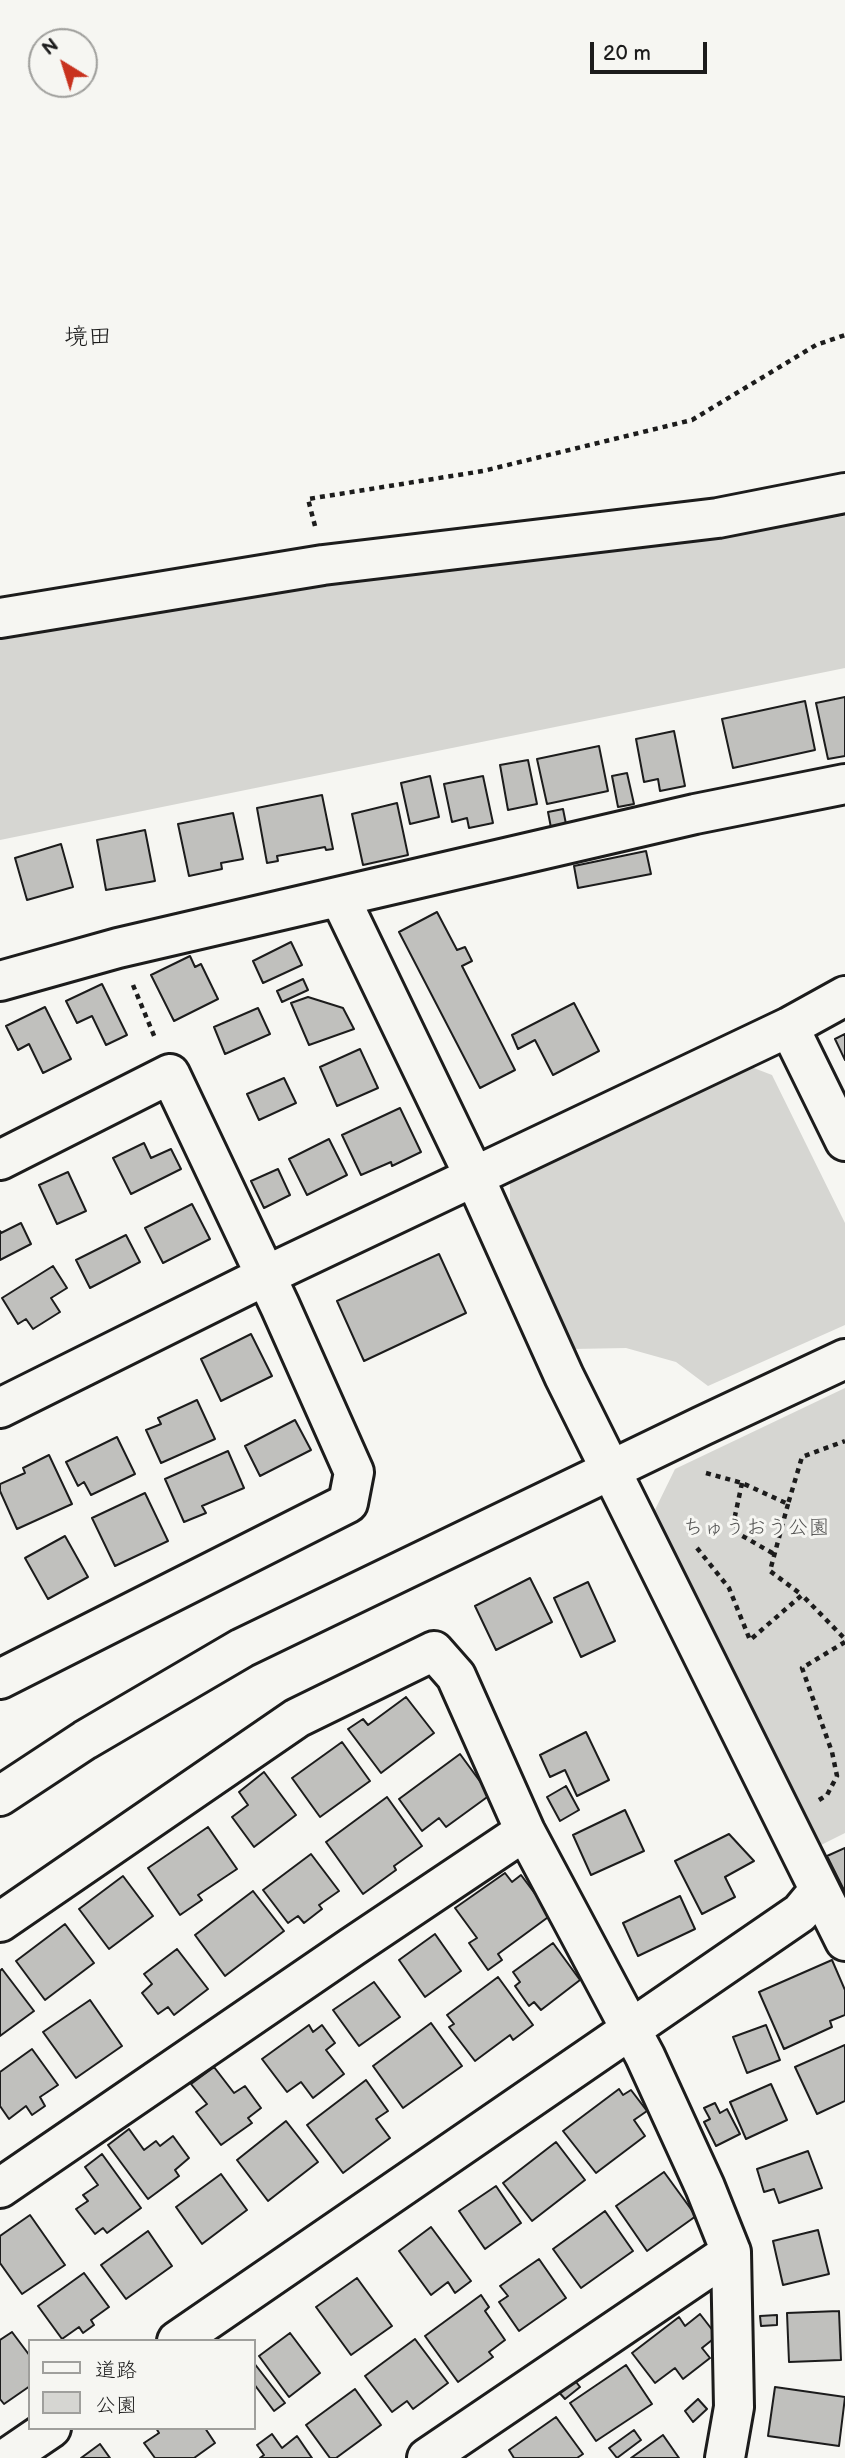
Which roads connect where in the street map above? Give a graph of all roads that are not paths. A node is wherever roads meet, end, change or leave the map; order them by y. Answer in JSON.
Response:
{"nodes":[{"id":1,"x":845,"y":493,"type":"edge"},
{"id":2,"x":0,"y":618,"type":"edge"},
{"id":3,"x":845,"y":784,"type":"edge"},
{"id":4,"x":340,"y":898,"type":"junction"},
{"id":5,"x":0,"y":981,"type":"edge"},
{"id":6,"x":845,"y":996,"type":"edge"},
{"id":7,"x":789,"y":1027,"type":"junction"},
{"id":8,"x":845,"y":1141,"type":"edge"},
{"id":9,"x":0,"y":1160,"type":"edge"},
{"id":10,"x":474,"y":1176,"type":"junction"},
{"id":11,"x":265,"y":1276,"type":"junction"},
{"id":12,"x":845,"y":1359,"type":"edge"},
{"id":13,"x":0,"y":1408,"type":"edge"},
{"id":14,"x":610,"y":1471,"type":"junction"},
{"id":15,"x":0,"y":1679,"type":"edge"},
{"id":16,"x":0,"y":1796,"type":"edge"},
{"id":17,"x":526,"y":1831,"type":"junction"},
{"id":18,"x":819,"y":1891,"type":"junction"},
{"id":19,"x":0,"y":1922,"type":"edge"},
{"id":20,"x":845,"y":1941,"type":"edge"},
{"id":21,"x":631,"y":2028,"type":"junction"},
{"id":22,"x":0,"y":2188,"type":"edge"},
{"id":23,"x":731,"y":2252,"type":"junction"},
{"id":24,"x":180,"y":2339,"type":"edge"},
{"id":25,"x":48,"y":2430,"type":"edge"},
{"id":26,"x":8,"y":2458,"type":"edge"},
{"id":27,"x":427,"y":2458,"type":"edge"},
{"id":28,"x":725,"y":2458,"type":"edge"}],
"edges":[{"from":1,"to":2,"type":"street"},
{"from":3,"to":4,"type":"street"},
{"from":4,"to":5,"type":"street"},
{"from":4,"to":10,"type":"street"},
{"from":6,"to":7,"type":"street"},
{"from":7,"to":8,"type":"street"},
{"from":7,"to":10,"type":"street"},
{"from":9,"to":11,"type":"street"},
{"from":10,"to":11,"type":"street"},
{"from":10,"to":14,"type":"street"},
{"from":11,"to":13,"type":"street"},
{"from":11,"to":15,"type":"street"},
{"from":12,"to":14,"type":"street"},
{"from":14,"to":16,"type":"street"},
{"from":14,"to":18,"type":"street"},
{"from":17,"to":19,"type":"street"},
{"from":17,"to":21,"type":"street"},
{"from":17,"to":22,"type":"street"},
{"from":18,"to":20,"type":"street"},
{"from":18,"to":21,"type":"street"},
{"from":21,"to":23,"type":"street"},
{"from":21,"to":24,"type":"street"},
{"from":23,"to":27,"type":"street"},
{"from":23,"to":28,"type":"street"},
{"from":25,"to":26,"type":"street"}]}
